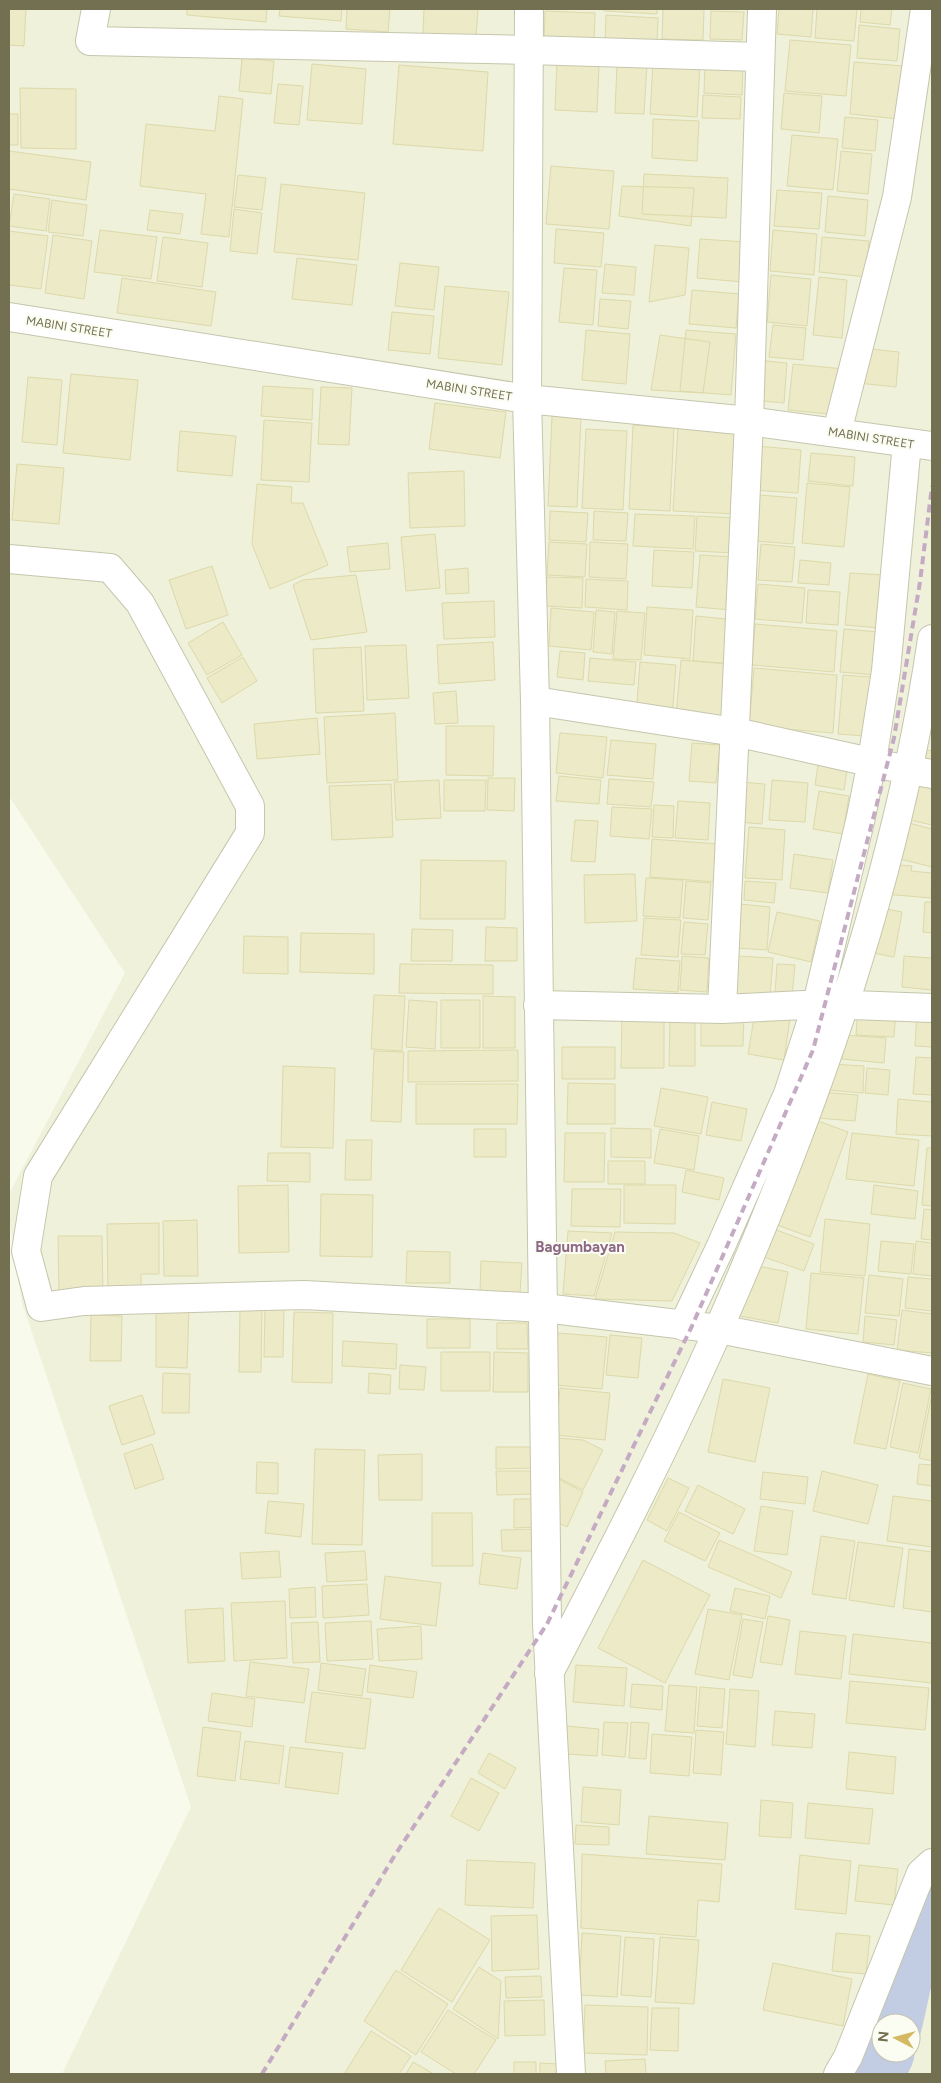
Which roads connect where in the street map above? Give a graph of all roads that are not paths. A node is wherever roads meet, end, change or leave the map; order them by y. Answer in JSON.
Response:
{"nodes":[{"id":1,"x":96,"y":9,"type":"edge"},
{"id":2,"x":529,"y":9,"type":"edge"},
{"id":3,"x":762,"y":9,"type":"edge"},
{"id":4,"x":925,"y":9,"type":"edge"},
{"id":5,"x":529,"y":50,"type":"junction"},
{"id":6,"x":760,"y":57,"type":"junction"},
{"id":7,"x":9,"y":317,"type":"edge"},
{"id":8,"x":527,"y":399,"type":"junction"},
{"id":9,"x":750,"y":421,"type":"junction"},
{"id":10,"x":838,"y":432,"type":"junction"},
{"id":11,"x":920,"y":445,"type":"edge"},
{"id":12,"x":9,"y":559,"type":"edge"},
{"id":13,"x":932,"y":639,"type":"edge"},
{"id":14,"x":535,"y":701,"type":"junction"},
{"id":15,"x":735,"y":732,"type":"junction"},
{"id":16,"x":872,"y":761,"type":"junction"},
{"id":17,"x":921,"y":772,"type":"edge"},
{"id":18,"x":817,"y":1004,"type":"junction"},
{"id":19,"x":538,"y":1005,"type":"junction"},
{"id":20,"x":845,"y":1005,"type":"junction"},
{"id":21,"x":932,"y":1008,"type":"edge"},
{"id":22,"x":722,"y":1009,"type":"junction"},
{"id":23,"x":544,"y":1308,"type":"junction"},
{"id":24,"x":683,"y":1326,"type":"junction"},
{"id":25,"x":718,"y":1329,"type":"junction"},
{"id":26,"x":932,"y":1371,"type":"edge"},
{"id":27,"x":550,"y":1673,"type":"junction"},
{"id":28,"x":932,"y":1863,"type":"edge"},
{"id":29,"x":571,"y":2074,"type":"edge"},
{"id":30,"x":838,"y":2074,"type":"edge"}],
"edges":[{"from":1,"to":5,"type":"street"},
{"from":2,"to":5,"type":"street"},
{"from":3,"to":6,"type":"street"},
{"from":4,"to":10,"type":"street"},
{"from":5,"to":6,"type":"street"},
{"from":5,"to":8,"type":"street"},
{"from":6,"to":9,"type":"street"},
{"from":7,"to":8,"type":"street","name":"MABINI STREET"},
{"from":8,"to":9,"type":"street","name":"MABINI STREET"},
{"from":8,"to":14,"type":"street"},
{"from":9,"to":10,"type":"street","name":"MABINI STREET"},
{"from":9,"to":15,"type":"street"},
{"from":10,"to":11,"type":"street","name":"MABINI STREET"},
{"from":11,"to":16,"type":"street"},
{"from":12,"to":23,"type":"street"},
{"from":13,"to":17,"type":"street"},
{"from":14,"to":15,"type":"street"},
{"from":14,"to":19,"type":"street"},
{"from":15,"to":16,"type":"street"},
{"from":15,"to":22,"type":"street"},
{"from":16,"to":17,"type":"street"},
{"from":16,"to":18,"type":"street"},
{"from":17,"to":20,"type":"street"},
{"from":18,"to":20,"type":"street"},
{"from":18,"to":22,"type":"street"},
{"from":18,"to":24,"type":"street"},
{"from":19,"to":22,"type":"street"},
{"from":19,"to":23,"type":"street"},
{"from":20,"to":21,"type":"street"},
{"from":20,"to":25,"type":"street"},
{"from":23,"to":24,"type":"street"},
{"from":23,"to":27,"type":"street"},
{"from":24,"to":25,"type":"street"},
{"from":25,"to":26,"type":"street"},
{"from":25,"to":27,"type":"street"},
{"from":27,"to":29,"type":"street"},
{"from":28,"to":30,"type":"street"}]}
